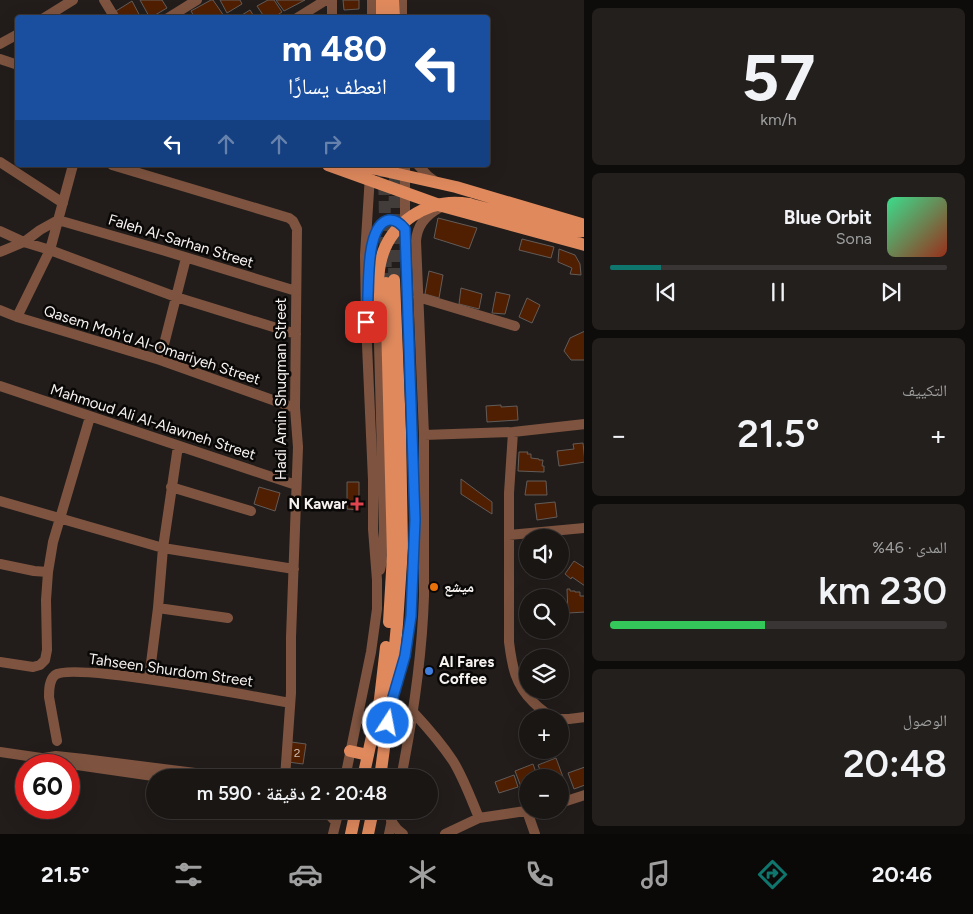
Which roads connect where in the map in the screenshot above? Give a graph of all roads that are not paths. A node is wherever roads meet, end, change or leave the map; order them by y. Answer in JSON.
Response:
{"nodes":[{"id":1,"x":73,"y":0,"type":"edge"},
{"id":2,"x":104,"y":0,"type":"edge"},
{"id":3,"x":197,"y":0,"type":"edge"},
{"id":4,"x":326,"y":0,"type":"edge"},
{"id":5,"x":332,"y":0,"type":"edge"},
{"id":6,"x":372,"y":0,"type":"edge"},
{"id":7,"x":382,"y":0,"type":"edge"},
{"id":8,"x":393,"y":0,"type":"edge"},
{"id":9,"x":402,"y":0,"type":"edge"},
{"id":10,"x":49,"y":15,"type":"edge"},
{"id":11,"x":113,"y":15,"type":"edge"},
{"id":12,"x":173,"y":15,"type":"edge"},
{"id":13,"x":302,"y":15,"type":"edge"},
{"id":14,"x":332,"y":15,"type":"edge"},
{"id":15,"x":372,"y":15,"type":"edge"},
{"id":16,"x":382,"y":15,"type":"edge"},
{"id":17,"x":394,"y":15,"type":"edge"},
{"id":18,"x":402,"y":15,"type":"edge"},
{"id":19,"x":15,"y":36,"type":"edge"},
{"id":20,"x":0,"y":44,"type":"edge"},
{"id":21,"x":0,"y":59,"type":"edge"},
{"id":22,"x":15,"y":64,"type":"edge"},
{"id":23,"x":0,"y":162,"type":"edge"},
{"id":24,"x":72,"y":167,"type":"edge"},
{"id":25,"x":119,"y":167,"type":"edge"},
{"id":26,"x":342,"y":167,"type":"edge"},
{"id":27,"x":420,"y":167,"type":"edge"},
{"id":28,"x":355,"y":169,"type":"edge"},
{"id":29,"x":405,"y":170,"type":"edge"},
{"id":30,"x":371,"y":171,"type":"edge"},
{"id":31,"x":436,"y":182,"type":"junction"},
{"id":32,"x":405,"y":193,"type":"junction"},
{"id":33,"x":63,"y":203,"type":"junction"},
{"id":34,"x":368,"y":206,"type":"junction"},
{"id":35,"x":442,"y":206,"type":"junction"},
{"id":36,"x":58,"y":220,"type":"junction"},
{"id":37,"x":584,"y":225,"type":"edge"},
{"id":38,"x":405,"y":229,"type":"junction"},
{"id":39,"x":0,"y":231,"type":"edge"},
{"id":40,"x":584,"y":231,"type":"edge"},
{"id":41,"x":24,"y":242,"type":"junction"},
{"id":42,"x":584,"y":245,"type":"edge"},
{"id":43,"x":50,"y":250,"type":"junction"},
{"id":44,"x":0,"y":252,"type":"edge"},
{"id":45,"x":186,"y":258,"type":"junction"},
{"id":46,"x":296,"y":291,"type":"junction"},
{"id":47,"x":176,"y":297,"type":"junction"},
{"id":48,"x":418,"y":297,"type":"junction"},
{"id":49,"x":378,"y":306,"type":"joint"},
{"id":50,"x":0,"y":310,"type":"edge"},
{"id":51,"x":17,"y":317,"type":"junction"},
{"id":52,"x":366,"y":322,"type":"junction"},
{"id":53,"x":515,"y":326,"type":"dead end"},
{"id":54,"x":296,"y":334,"type":"junction"},
{"id":55,"x":160,"y":360,"type":"junction"},
{"id":56,"x":0,"y":386,"type":"edge"},
{"id":57,"x":295,"y":408,"type":"junction"},
{"id":58,"x":90,"y":417,"type":"junction"},
{"id":59,"x":584,"y":424,"type":"edge"},
{"id":60,"x":513,"y":432,"type":"junction"},
{"id":61,"x":424,"y":435,"type":"junction"},
{"id":62,"x":178,"y":446,"type":"junction"},
{"id":63,"x":413,"y":473,"type":"junction"},
{"id":64,"x":296,"y":485,"type":"junction"},
{"id":65,"x":171,"y":487,"type":"junction"},
{"id":66,"x":0,"y":501,"type":"edge"},
{"id":67,"x":250,"y":511,"type":"dead end"},
{"id":68,"x":61,"y":518,"type":"junction"},
{"id":69,"x":584,"y":528,"type":"edge"},
{"id":70,"x":509,"y":535,"type":"junction"},
{"id":71,"x":424,"y":541,"type":"junction"},
{"id":72,"x":163,"y":548,"type":"junction"},
{"id":73,"x":0,"y":564,"type":"edge"},
{"id":74,"x":294,"y":569,"type":"junction"},
{"id":75,"x":48,"y":572,"type":"junction"},
{"id":76,"x":377,"y":580,"type":"junction"},
{"id":77,"x":158,"y":608,"type":"junction"},
{"id":78,"x":228,"y":618,"type":"dead end"},
{"id":79,"x":0,"y":662,"type":"edge"},
{"id":80,"x":149,"y":679,"type":"junction"},
{"id":81,"x":290,"y":703,"type":"junction"},
{"id":82,"x":540,"y":709,"type":"edge"},
{"id":83,"x":389,"y":711,"type":"junction"},
{"id":84,"x":413,"y":712,"type":"junction"},
{"id":85,"x":584,"y":717,"type":"edge"},
{"id":86,"x":569,"y":719,"type":"edge"},
{"id":87,"x":57,"y":741,"type":"dead end"},
{"id":88,"x":0,"y":752,"type":"edge"},
{"id":89,"x":350,"y":752,"type":"junction"},
{"id":90,"x":15,"y":754,"type":"edge"},
{"id":91,"x":368,"y":755,"type":"junction"},
{"id":92,"x":80,"y":758,"type":"edge"},
{"id":93,"x":80,"y":765,"type":"edge"},
{"id":94,"x":167,"y":769,"type":"edge"},
{"id":95,"x":286,"y":769,"type":"edge"},
{"id":96,"x":347,"y":769,"type":"edge"},
{"id":97,"x":366,"y":769,"type":"edge"},
{"id":98,"x":381,"y":769,"type":"edge"},
{"id":99,"x":403,"y":769,"type":"edge"},
{"id":100,"x":146,"y":775,"type":"edge"},
{"id":101,"x":584,"y":795,"type":"edge"},
{"id":102,"x":569,"y":800,"type":"edge"},
{"id":103,"x":519,"y":812,"type":"edge"},
{"id":104,"x":479,"y":818,"type":"junction"},
{"id":105,"x":334,"y":819,"type":"edge"},
{"id":106,"x":337,"y":819,"type":"edge"},
{"id":107,"x":354,"y":819,"type":"edge"},
{"id":108,"x":371,"y":819,"type":"edge"},
{"id":109,"x":531,"y":819,"type":"edge"},
{"id":110,"x":391,"y":821,"type":"joint"},
{"id":111,"x":336,"y":822,"type":"junction"},
{"id":112,"x":333,"y":834,"type":"edge"},
{"id":113,"x":350,"y":834,"type":"edge"},
{"id":114,"x":368,"y":834,"type":"edge"},
{"id":115,"x":389,"y":834,"type":"edge"},
{"id":116,"x":403,"y":834,"type":"edge"},
{"id":117,"x":445,"y":834,"type":"edge"},
{"id":118,"x":535,"y":834,"type":"edge"}],
"edges":[{"from":1,"to":10,"type":"street"},
{"from":2,"to":11,"type":"street"},
{"from":3,"to":12,"type":"street"},
{"from":4,"to":13,"type":"street"},
{"from":5,"to":14,"type":"street"},
{"from":6,"to":15,"type":"street"},
{"from":7,"to":16,"type":"main road"},
{"from":8,"to":17,"type":"main road"},
{"from":9,"to":18,"type":"street"},
{"from":19,"to":20,"type":"street"},
{"from":21,"to":22,"type":"street"},
{"from":23,"to":33,"type":"street"},
{"from":24,"to":33,"type":"street"},
{"from":25,"to":46,"type":"street","name":"Hadi Amin Shuqman Street"},
{"from":26,"to":28,"type":"main road"},
{"from":27,"to":31,"type":"street"},
{"from":28,"to":30,"type":"main road"},
{"from":28,"to":34,"type":"street"},
{"from":29,"to":30,"type":"main road"},
{"from":29,"to":31,"type":"main road"},
{"from":29,"to":32,"type":"street"},
{"from":30,"to":32,"type":"main road"},
{"from":30,"to":34,"type":"street"},
{"from":31,"to":37,"type":"main road"},
{"from":32,"to":35,"type":"main road"},
{"from":32,"to":38,"type":"street"},
{"from":33,"to":36,"type":"street"},
{"from":34,"to":52,"type":"street"},
{"from":35,"to":42,"type":"main road"},
{"from":35,"to":48,"type":"street"},
{"from":36,"to":41,"type":"street"},
{"from":36,"to":43,"type":"street"},
{"from":36,"to":45,"type":"street","name":"Faleh Al-Sarhan Street"},
{"from":38,"to":52,"type":"street"},
{"from":38,"to":63,"type":"street"},
{"from":39,"to":41,"type":"street"},
{"from":40,"to":49,"type":"main road","bridge":true},
{"from":41,"to":43,"type":"street"},
{"from":41,"to":44,"type":"street"},
{"from":43,"to":47,"type":"street"},
{"from":43,"to":51,"type":"street"},
{"from":45,"to":46,"type":"street","name":"Faleh Al-Sarhan Street"},
{"from":45,"to":47,"type":"street"},
{"from":46,"to":54,"type":"street","name":"Hadi Amin Shuqman Street"},
{"from":47,"to":54,"type":"street"},
{"from":47,"to":55,"type":"street"},
{"from":48,"to":53,"type":"street"},
{"from":48,"to":61,"type":"street"},
{"from":49,"to":76,"type":"street"},
{"from":50,"to":51,"type":"street","name":"Qasem Moh'd Al-Omariyeh Street"},
{"from":51,"to":55,"type":"street","name":"Qasem Moh'd Al-Omariyeh Street"},
{"from":52,"to":76,"type":"street"},
{"from":54,"to":57,"type":"street","name":"Hadi Amin Shuqman Street"},
{"from":55,"to":57,"type":"street","name":"Qasem Moh'd Al-Omariyeh Street"},
{"from":56,"to":58,"type":"street","name":"Mahmoud Ali Al-Alawneh Street"},
{"from":57,"to":64,"type":"street","name":"Hadi Amin Shuqman Street"},
{"from":58,"to":62,"type":"street","name":"Mahmoud Ali Al-Alawneh Street"},
{"from":58,"to":68,"type":"street"},
{"from":59,"to":60,"type":"street"},
{"from":60,"to":61,"type":"street"},
{"from":60,"to":70,"type":"street"},
{"from":61,"to":71,"type":"street"},
{"from":62,"to":64,"type":"street","name":"Mahmoud Ali Al-Alawneh Street"},
{"from":62,"to":65,"type":"street"},
{"from":63,"to":71,"type":"street"},
{"from":63,"to":83,"type":"street"},
{"from":64,"to":74,"type":"street","name":"Hadi Amin Shuqman Street"},
{"from":65,"to":67,"type":"street"},
{"from":65,"to":72,"type":"street"},
{"from":66,"to":68,"type":"street"},
{"from":68,"to":72,"type":"street"},
{"from":68,"to":75,"type":"street"},
{"from":69,"to":70,"type":"street"},
{"from":70,"to":82,"type":"street"},
{"from":71,"to":84,"type":"street"},
{"from":72,"to":74,"type":"street"},
{"from":72,"to":77,"type":"street"},
{"from":73,"to":75,"type":"street"},
{"from":74,"to":81,"type":"street","name":"Hadi Amin Shuqman Street"},
{"from":75,"to":79,"type":"street"},
{"from":76,"to":89,"type":"street"},
{"from":77,"to":78,"type":"street"},
{"from":77,"to":80,"type":"street"},
{"from":80,"to":81,"type":"street","name":"Tahseen Shurdom Street"},
{"from":80,"to":87,"type":"street","name":"Tahseen Shurdom Street"},
{"from":81,"to":95,"type":"street","name":"Hadi Amin Shuqman Street"},
{"from":83,"to":91,"type":"main road"},
{"from":83,"to":98,"type":"main road"},
{"from":84,"to":99,"type":"street"},
{"from":84,"to":104,"type":"street"},
{"from":85,"to":86,"type":"street"},
{"from":88,"to":90,"type":"street"},
{"from":89,"to":91,"type":"main road"},
{"from":89,"to":96,"type":"street"},
{"from":91,"to":97,"type":"main road"},
{"from":92,"to":94,"type":"street"},
{"from":93,"to":100,"type":"street"},
{"from":101,"to":102,"type":"street"},
{"from":103,"to":104,"type":"street"},
{"from":104,"to":117,"type":"street"},
{"from":105,"to":111,"type":"street"},
{"from":106,"to":111,"type":"street"},
{"from":107,"to":113,"type":"main road"},
{"from":108,"to":114,"type":"main road"},
{"from":109,"to":118,"type":"street"},
{"from":110,"to":115,"type":"street"},
{"from":110,"to":116,"type":"street"},
{"from":111,"to":112,"type":"street"}]}
